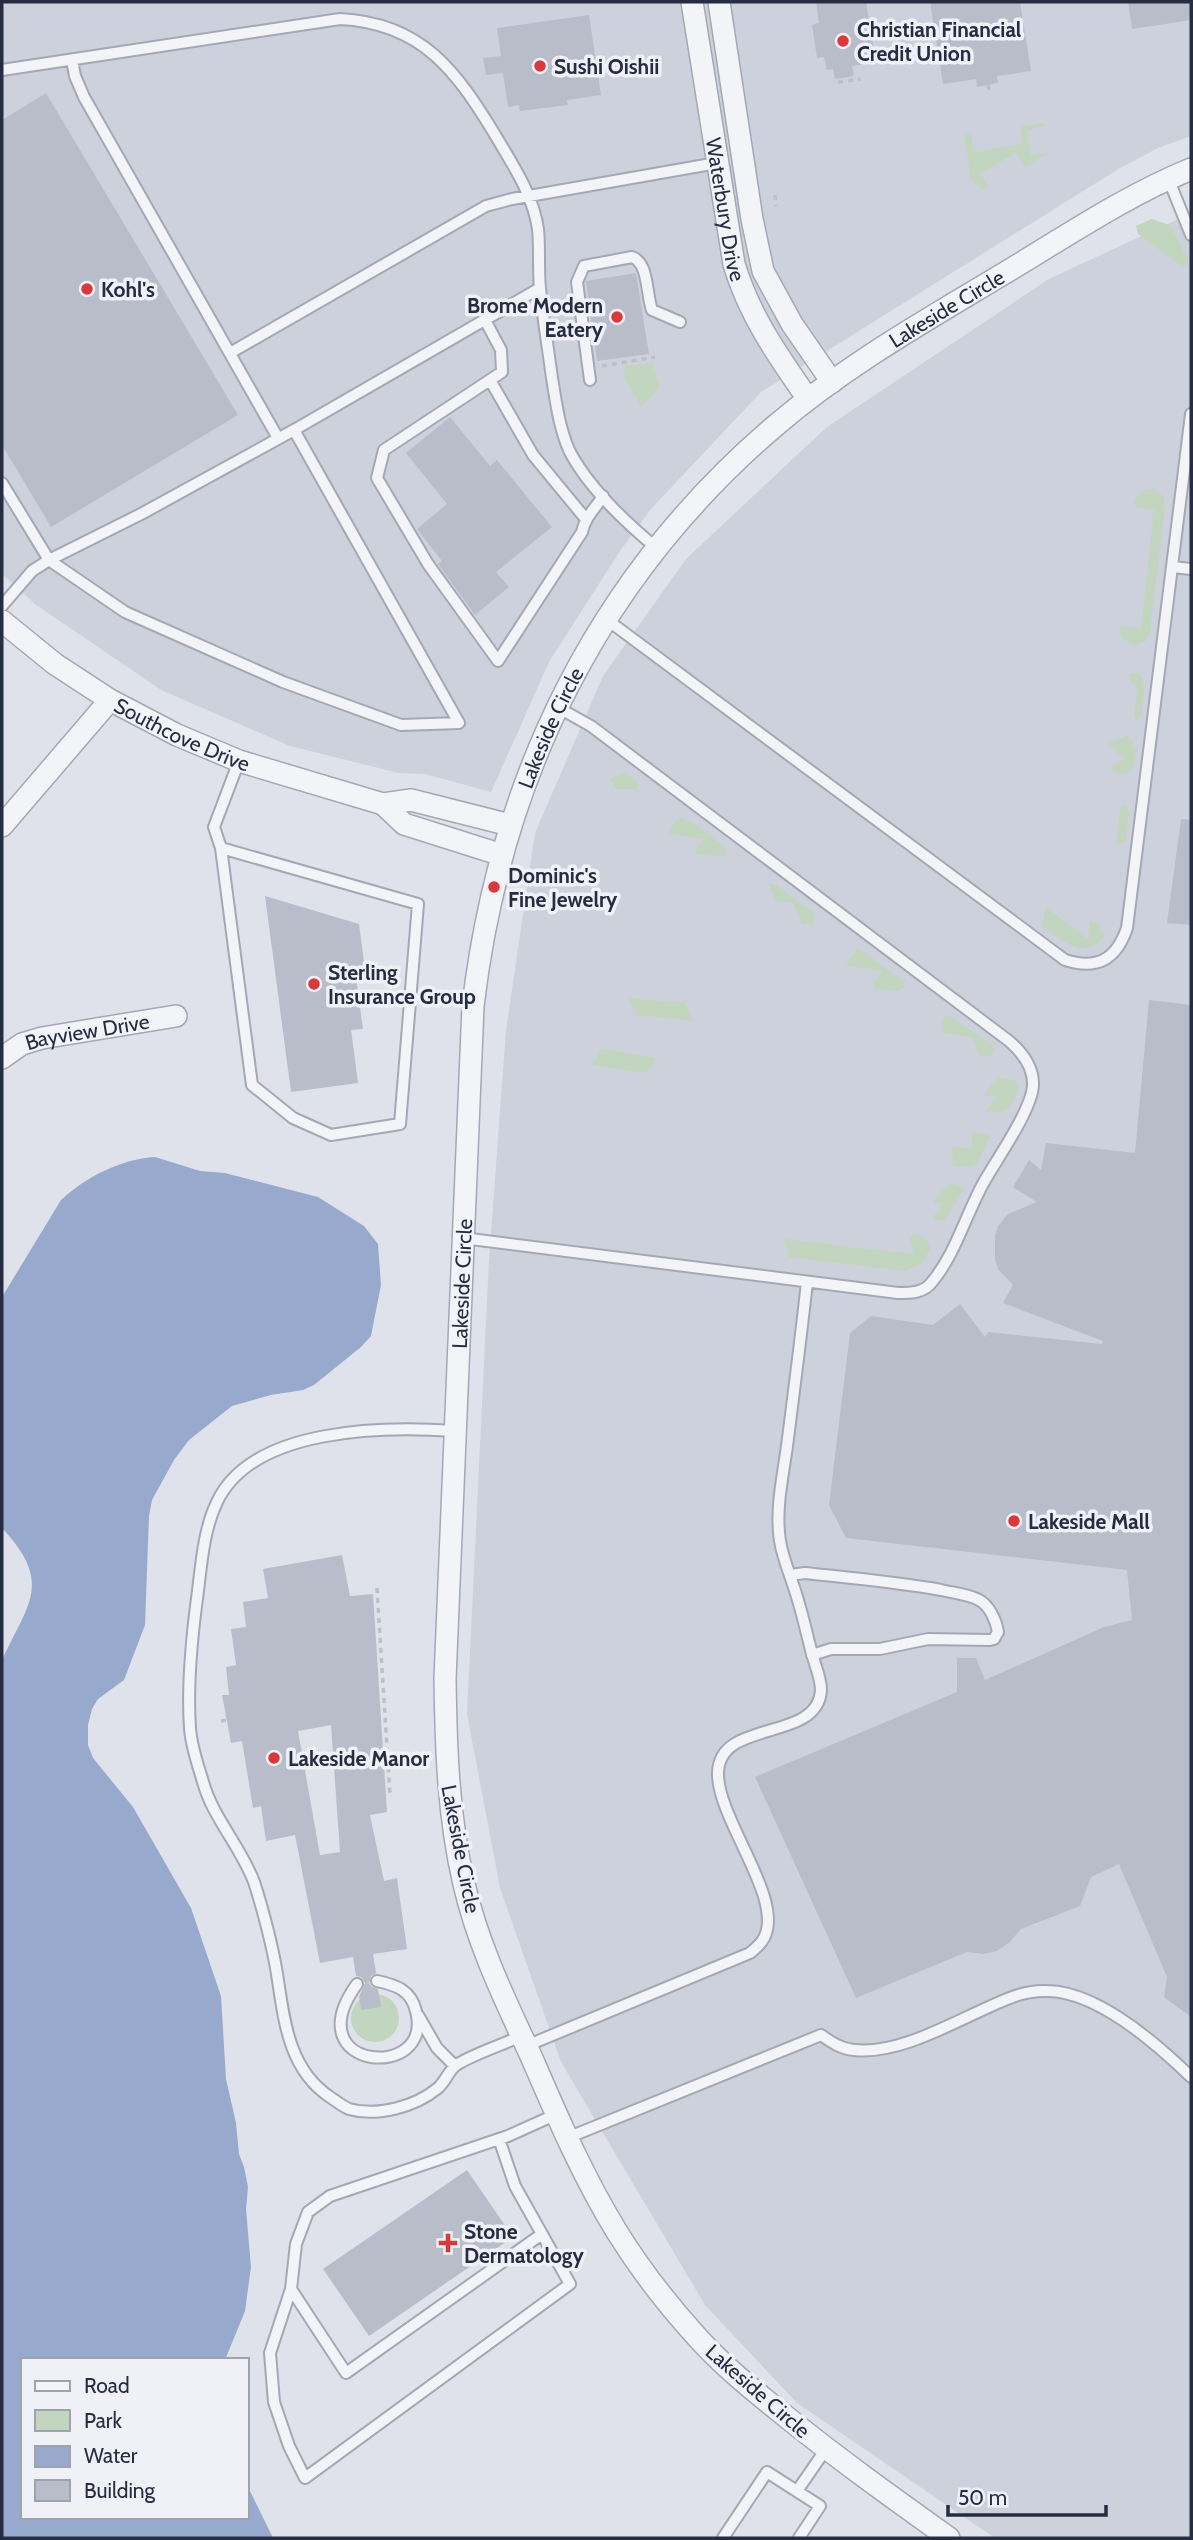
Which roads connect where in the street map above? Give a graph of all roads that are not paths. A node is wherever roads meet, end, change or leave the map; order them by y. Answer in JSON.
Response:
{"nodes":[{"id":1,"x":692,"y":2,"type":"edge"},
{"id":2,"x":719,"y":2,"type":"edge"},
{"id":3,"x":72,"y":60,"type":"junction"},
{"id":4,"x":2,"y":70,"type":"edge"},
{"id":5,"x":717,"y":163,"type":"junction"},
{"id":6,"x":1191,"y":169,"type":"edge"},
{"id":7,"x":1168,"y":178,"type":"junction"},
{"id":8,"x":529,"y":196,"type":"junction"},
{"id":9,"x":1191,"y":235,"type":"edge"},
{"id":10,"x":540,"y":288,"type":"junction"},
{"id":11,"x":485,"y":320,"type":"junction"},
{"id":12,"x":680,"y":322,"type":"dead end"},
{"id":13,"x":230,"y":353,"type":"junction"},
{"id":14,"x":490,"y":380,"type":"junction"},
{"id":15,"x":590,"y":380,"type":"dead end"},
{"id":16,"x":832,"y":382,"type":"junction"},
{"id":17,"x":808,"y":399,"type":"junction"},
{"id":18,"x":1191,"y":414,"type":"edge"},
{"id":19,"x":294,"y":430,"type":"junction"},
{"id":20,"x":278,"y":438,"type":"junction"},
{"id":21,"x":2,"y":483,"type":"edge"},
{"id":22,"x":603,"y":496,"type":"junction"},
{"id":23,"x":585,"y":518,"type":"junction"},
{"id":24,"x":658,"y":549,"type":"junction"},
{"id":25,"x":49,"y":560,"type":"junction"},
{"id":26,"x":1173,"y":566,"type":"junction"},
{"id":27,"x":1191,"y":569,"type":"edge"},
{"id":28,"x":2,"y":606,"type":"edge"},
{"id":29,"x":607,"y":619,"type":"junction"},
{"id":30,"x":2,"y":621,"type":"edge"},
{"id":31,"x":110,"y":700,"type":"junction"},
{"id":32,"x":557,"y":707,"type":"junction"},
{"id":33,"x":239,"y":761,"type":"junction"},
{"id":34,"x":383,"y":804,"type":"junction"},
{"id":35,"x":510,"y":825,"type":"junction"},
{"id":36,"x":2,"y":826,"type":"edge"},
{"id":37,"x":221,"y":848,"type":"junction"},
{"id":38,"x":502,"y":855,"type":"junction"},
{"id":39,"x":176,"y":1016,"type":"dead end"},
{"id":40,"x":2,"y":1058,"type":"edge"},
{"id":41,"x":463,"y":1238,"type":"junction"},
{"id":42,"x":807,"y":1282,"type":"junction"},
{"id":43,"x":455,"y":1431,"type":"junction"},
{"id":44,"x":790,"y":1575,"type":"junction"},
{"id":45,"x":812,"y":1655,"type":"junction"},
{"id":46,"x":377,"y":1981,"type":"dead end"},
{"id":47,"x":357,"y":1984,"type":"dead end"},
{"id":48,"x":418,"y":2014,"type":"junction"},
{"id":49,"x":524,"y":2041,"type":"junction"},
{"id":50,"x":437,"y":2048,"type":"junction"},
{"id":51,"x":405,"y":2049,"type":"junction"},
{"id":52,"x":455,"y":2066,"type":"junction"},
{"id":53,"x":1191,"y":2077,"type":"edge"},
{"id":54,"x":556,"y":2114,"type":"junction"},
{"id":55,"x":567,"y":2138,"type":"junction"},
{"id":56,"x":499,"y":2139,"type":"junction"},
{"id":57,"x":542,"y":2234,"type":"junction"},
{"id":58,"x":291,"y":2289,"type":"junction"},
{"id":59,"x":826,"y":2449,"type":"junction"},
{"id":60,"x":797,"y":2491,"type":"junction"},
{"id":61,"x":723,"y":2538,"type":"edge"},
{"id":62,"x":799,"y":2538,"type":"edge"},
{"id":63,"x":949,"y":2538,"type":"edge"}],
"edges":[{"from":1,"to":5,"type":"street","name":"Waterbury Drive"},
{"from":2,"to":16,"type":"street","name":"Waterbury Drive"},
{"from":3,"to":4,"type":"lane"},
{"from":3,"to":8,"type":"lane"},
{"from":3,"to":13,"type":"lane"},
{"from":5,"to":8,"type":"lane"},
{"from":5,"to":17,"type":"street","name":"Waterbury Drive"},
{"from":6,"to":7,"type":"street","name":"Lakeside Circle"},
{"from":7,"to":9,"type":"lane"},
{"from":7,"to":16,"type":"street","name":"Lakeside Circle"},
{"from":8,"to":10,"type":"lane"},
{"from":8,"to":13,"type":"lane"},
{"from":10,"to":11,"type":"lane"},
{"from":10,"to":22,"type":"lane"},
{"from":11,"to":14,"type":"lane"},
{"from":11,"to":19,"type":"lane"},
{"from":12,"to":15,"type":"lane"},
{"from":13,"to":20,"type":"lane"},
{"from":14,"to":23,"type":"lane"},
{"from":14,"to":23,"type":"lane"},
{"from":16,"to":17,"type":"street","name":"Lakeside Circle"},
{"from":17,"to":24,"type":"street","name":"Lakeside Circle"},
{"from":18,"to":26,"type":"lane"},
{"from":19,"to":20,"type":"lane"},
{"from":19,"to":25,"type":"lane"},
{"from":20,"to":25,"type":"lane"},
{"from":21,"to":25,"type":"lane"},
{"from":22,"to":23,"type":"lane"},
{"from":22,"to":24,"type":"lane"},
{"from":24,"to":29,"type":"street","name":"Lakeside Circle"},
{"from":25,"to":28,"type":"lane"},
{"from":26,"to":27,"type":"lane"},
{"from":26,"to":29,"type":"lane"},
{"from":29,"to":32,"type":"street","name":"Lakeside Circle"},
{"from":30,"to":31,"type":"street","name":"Southcove Drive"},
{"from":31,"to":33,"type":"street","name":"Southcove Drive"},
{"from":31,"to":36,"type":"street"},
{"from":32,"to":35,"type":"street","name":"Lakeside Circle"},
{"from":32,"to":42,"type":"lane"},
{"from":33,"to":34,"type":"street","name":"Southcove Drive"},
{"from":33,"to":37,"type":"lane"},
{"from":34,"to":35,"type":"street","name":"Southcove Drive"},
{"from":34,"to":38,"type":"street","name":"Southcove Drive"},
{"from":35,"to":38,"type":"street","name":"Lakeside Circle"},
{"from":37,"to":37,"type":"lane"},
{"from":38,"to":41,"type":"street","name":"Lakeside Circle"},
{"from":39,"to":40,"type":"street","name":"Bayview Drive"},
{"from":41,"to":42,"type":"lane"},
{"from":41,"to":43,"type":"street","name":"Lakeside Circle"},
{"from":42,"to":44,"type":"lane"},
{"from":43,"to":49,"type":"street","name":"Lakeside Circle"},
{"from":43,"to":52,"type":"lane"},
{"from":44,"to":45,"type":"lane"},
{"from":44,"to":45,"type":"lane"},
{"from":45,"to":49,"type":"lane"},
{"from":46,"to":48,"type":"lane"},
{"from":47,"to":51,"type":"lane"},
{"from":48,"to":50,"type":"lane"},
{"from":48,"to":51,"type":"lane"},
{"from":49,"to":52,"type":"lane"},
{"from":49,"to":54,"type":"street","name":"Lakeside Circle"},
{"from":50,"to":51,"type":"lane"},
{"from":50,"to":52,"type":"lane"},
{"from":53,"to":55,"type":"lane"},
{"from":54,"to":55,"type":"street","name":"Lakeside Circle"},
{"from":54,"to":56,"type":"lane"},
{"from":55,"to":59,"type":"street","name":"Lakeside Circle"},
{"from":56,"to":57,"type":"lane"},
{"from":56,"to":58,"type":"lane"},
{"from":57,"to":58,"type":"lane"},
{"from":57,"to":58,"type":"lane"},
{"from":59,"to":60,"type":"lane"},
{"from":59,"to":63,"type":"street","name":"Lakeside Circle"},
{"from":60,"to":61,"type":"lane"},
{"from":60,"to":62,"type":"lane"}]}
